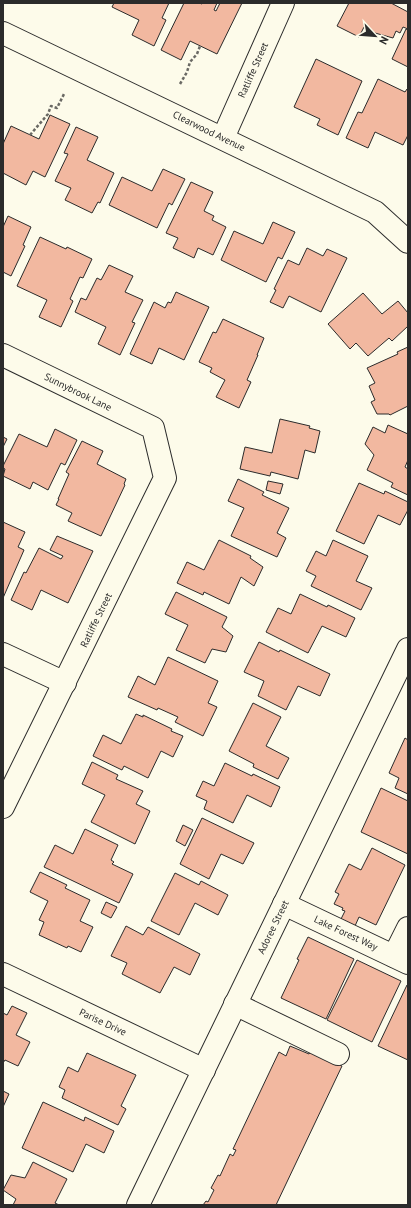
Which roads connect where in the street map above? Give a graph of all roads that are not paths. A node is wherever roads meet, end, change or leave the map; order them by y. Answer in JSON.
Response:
{"nodes":[{"id":1,"x":283,"y":3,"type":"edge"},
{"id":2,"x":3,"y":33,"type":"edge"},
{"id":3,"x":224,"y":138,"type":"junction"},
{"id":4,"x":408,"y":242,"type":"edge"},
{"id":5,"x":3,"y":355,"type":"edge"},
{"id":6,"x":154,"y":428,"type":"joint"},
{"id":7,"x":408,"y":649,"type":"edge"},
{"id":8,"x":3,"y":654,"type":"edge"},
{"id":9,"x":65,"y":683,"type":"junction"},
{"id":10,"x":3,"y":807,"type":"edge"},
{"id":11,"x":284,"y":904,"type":"junction"},
{"id":12,"x":408,"y":928,"type":"edge"},
{"id":13,"x":401,"y":959,"type":"edge"},
{"id":14,"x":3,"y":974,"type":"edge"},
{"id":15,"x":235,"y":1004,"type":"junction"},
{"id":16,"x":338,"y":1054,"type":"dead end"},
{"id":17,"x":204,"y":1070,"type":"junction"},
{"id":18,"x":138,"y":1205,"type":"edge"}],
"edges":[{"from":1,"to":3,"type":"street","name":"Ratliffe Street"},
{"from":2,"to":3,"type":"street","name":"Clearwood Avenue"},
{"from":3,"to":4,"type":"street","name":"Clearwood Avenue"},
{"from":5,"to":6,"type":"street","name":"Sunnybrook Lane"},
{"from":6,"to":9,"type":"street","name":"Ratliffe Street"},
{"from":7,"to":11,"type":"street","name":"Adoree Street"},
{"from":8,"to":9,"type":"street"},
{"from":9,"to":10,"type":"street","name":"Ratliffe Street"},
{"from":11,"to":13,"type":"street","name":"Lake Forest Way"},
{"from":11,"to":15,"type":"street","name":"Adoree Street"},
{"from":12,"to":13,"type":"street"},
{"from":14,"to":17,"type":"street","name":"Parise Drive"},
{"from":15,"to":16,"type":"street"},
{"from":15,"to":17,"type":"street","name":"Adoree Street"},
{"from":17,"to":18,"type":"street","name":"Adoree Street"}]}
